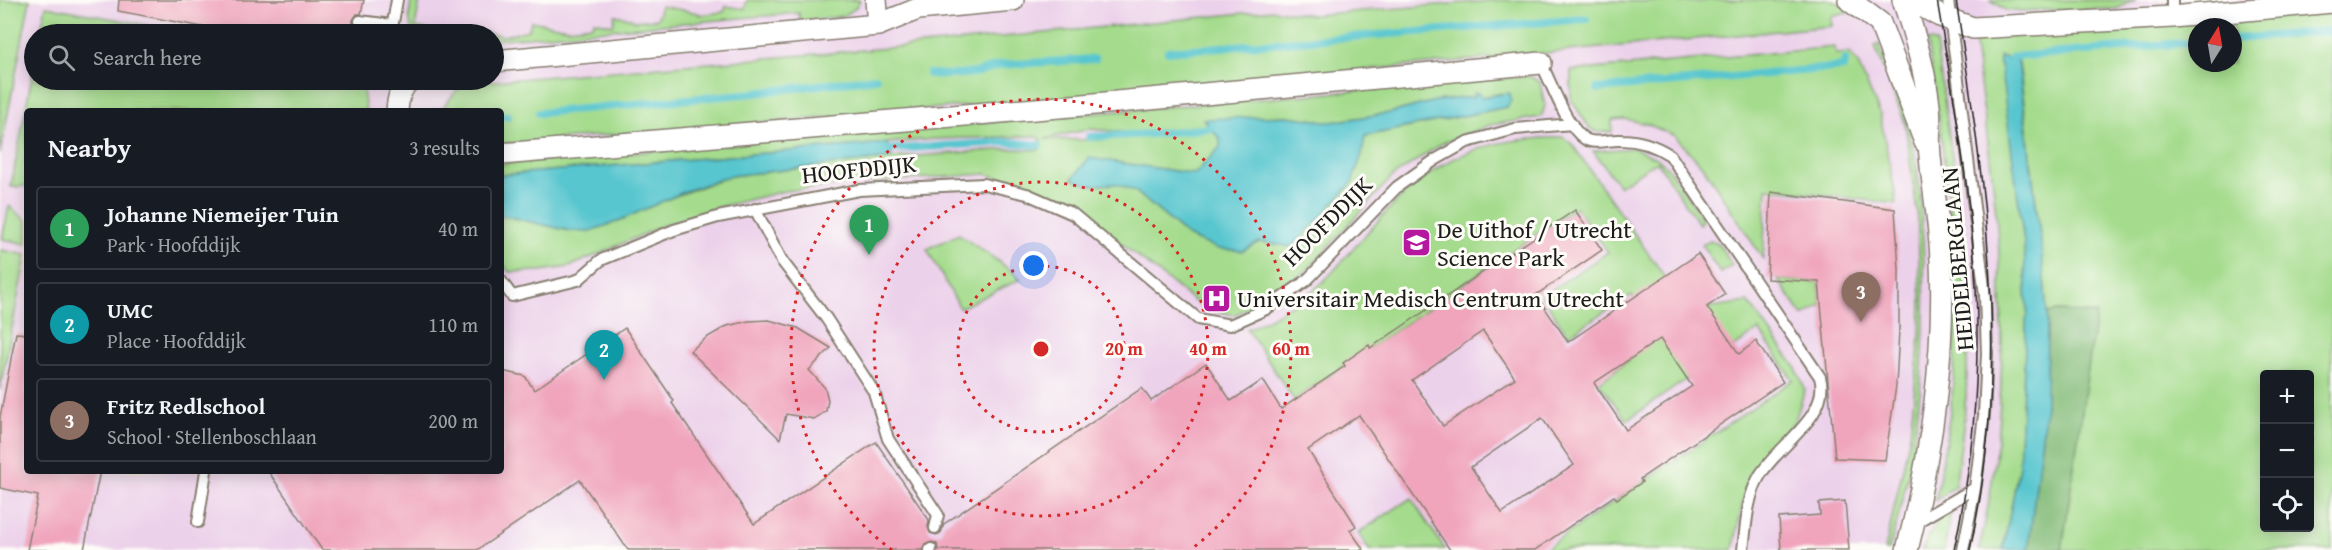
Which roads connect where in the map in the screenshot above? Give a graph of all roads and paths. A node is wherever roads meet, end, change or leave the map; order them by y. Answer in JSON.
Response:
{"nodes":[{"id":1,"x":397,"y":0,"type":"edge"},
{"id":2,"x":876,"y":0,"type":"edge"},
{"id":3,"x":1013,"y":0,"type":"edge"},
{"id":4,"x":1849,"y":0,"type":"edge"},
{"id":5,"x":1872,"y":0,"type":"edge"},
{"id":6,"x":1903,"y":0,"type":"edge"},
{"id":7,"x":1911,"y":0,"type":"edge"},
{"id":8,"x":2332,"y":2,"type":"edge"},
{"id":9,"x":917,"y":4,"type":"edge"},
{"id":10,"x":2172,"y":8,"type":"edge"},
{"id":11,"x":1957,"y":20,"type":"edge"},
{"id":12,"x":360,"y":21,"type":"dead end"},
{"id":13,"x":371,"y":24,"type":"edge"},
{"id":14,"x":393,"y":24,"type":"edge"},
{"id":15,"x":878,"y":25,"type":"junction"},
{"id":16,"x":1912,"y":27,"type":"junction"},
{"id":17,"x":504,"y":60,"type":"edge"},
{"id":18,"x":1541,"y":63,"type":"joint"},
{"id":19,"x":401,"y":90,"type":"edge"},
{"id":20,"x":397,"y":108,"type":"edge"},
{"id":21,"x":1572,"y":124,"type":"junction"},
{"id":22,"x":504,"y":154,"type":"edge"},
{"id":23,"x":1929,"y":154,"type":"junction"},
{"id":24,"x":755,"y":209,"type":"junction"},
{"id":25,"x":504,"y":285,"type":"edge"},
{"id":26,"x":206,"y":474,"type":"edge"},
{"id":27,"x":1975,"y":488,"type":"junction"},
{"id":28,"x":198,"y":522,"type":"dead end"},
{"id":29,"x":1914,"y":523,"type":"junction"},
{"id":30,"x":935,"y":528,"type":"dead end"},
{"id":31,"x":1743,"y":550,"type":"edge"},
{"id":32,"x":1907,"y":550,"type":"edge"},
{"id":33,"x":1963,"y":550,"type":"edge"}],
"edges":[{"from":1,"to":14,"type":"lane"},
{"from":2,"to":15,"type":"street"},
{"from":3,"to":9,"type":"street"},
{"from":4,"to":23,"type":"street"},
{"from":5,"to":16,"type":"street"},
{"from":6,"to":16,"type":"street"},
{"from":7,"to":11,"type":"street"},
{"from":8,"to":10,"type":"street"},
{"from":9,"to":15,"type":"street"},
{"from":10,"to":11,"type":"street"},
{"from":11,"to":16,"type":"street"},
{"from":11,"to":27,"type":"lane","name":"HEIDELBERGLAAN"},
{"from":12,"to":13,"type":"lane"},
{"from":15,"to":17,"type":"street"},
{"from":16,"to":23,"type":"street"},
{"from":18,"to":21,"type":"lane"},
{"from":18,"to":22,"type":"street","name":"HOOFDDIJK"},
{"from":19,"to":20,"type":"street"},
{"from":21,"to":24,"type":"lane","name":"HOOFDDIJK"},
{"from":21,"to":31,"type":"lane"},
{"from":23,"to":29,"type":"street"},
{"from":24,"to":25,"type":"lane","name":"HOOFDDIJK"},
{"from":24,"to":30,"type":"lane"},
{"from":26,"to":28,"type":"lane"},
{"from":27,"to":29,"type":"lane"},
{"from":27,"to":33,"type":"lane","name":"HEIDELBERGLAAN"},
{"from":29,"to":32,"type":"street"}]}
